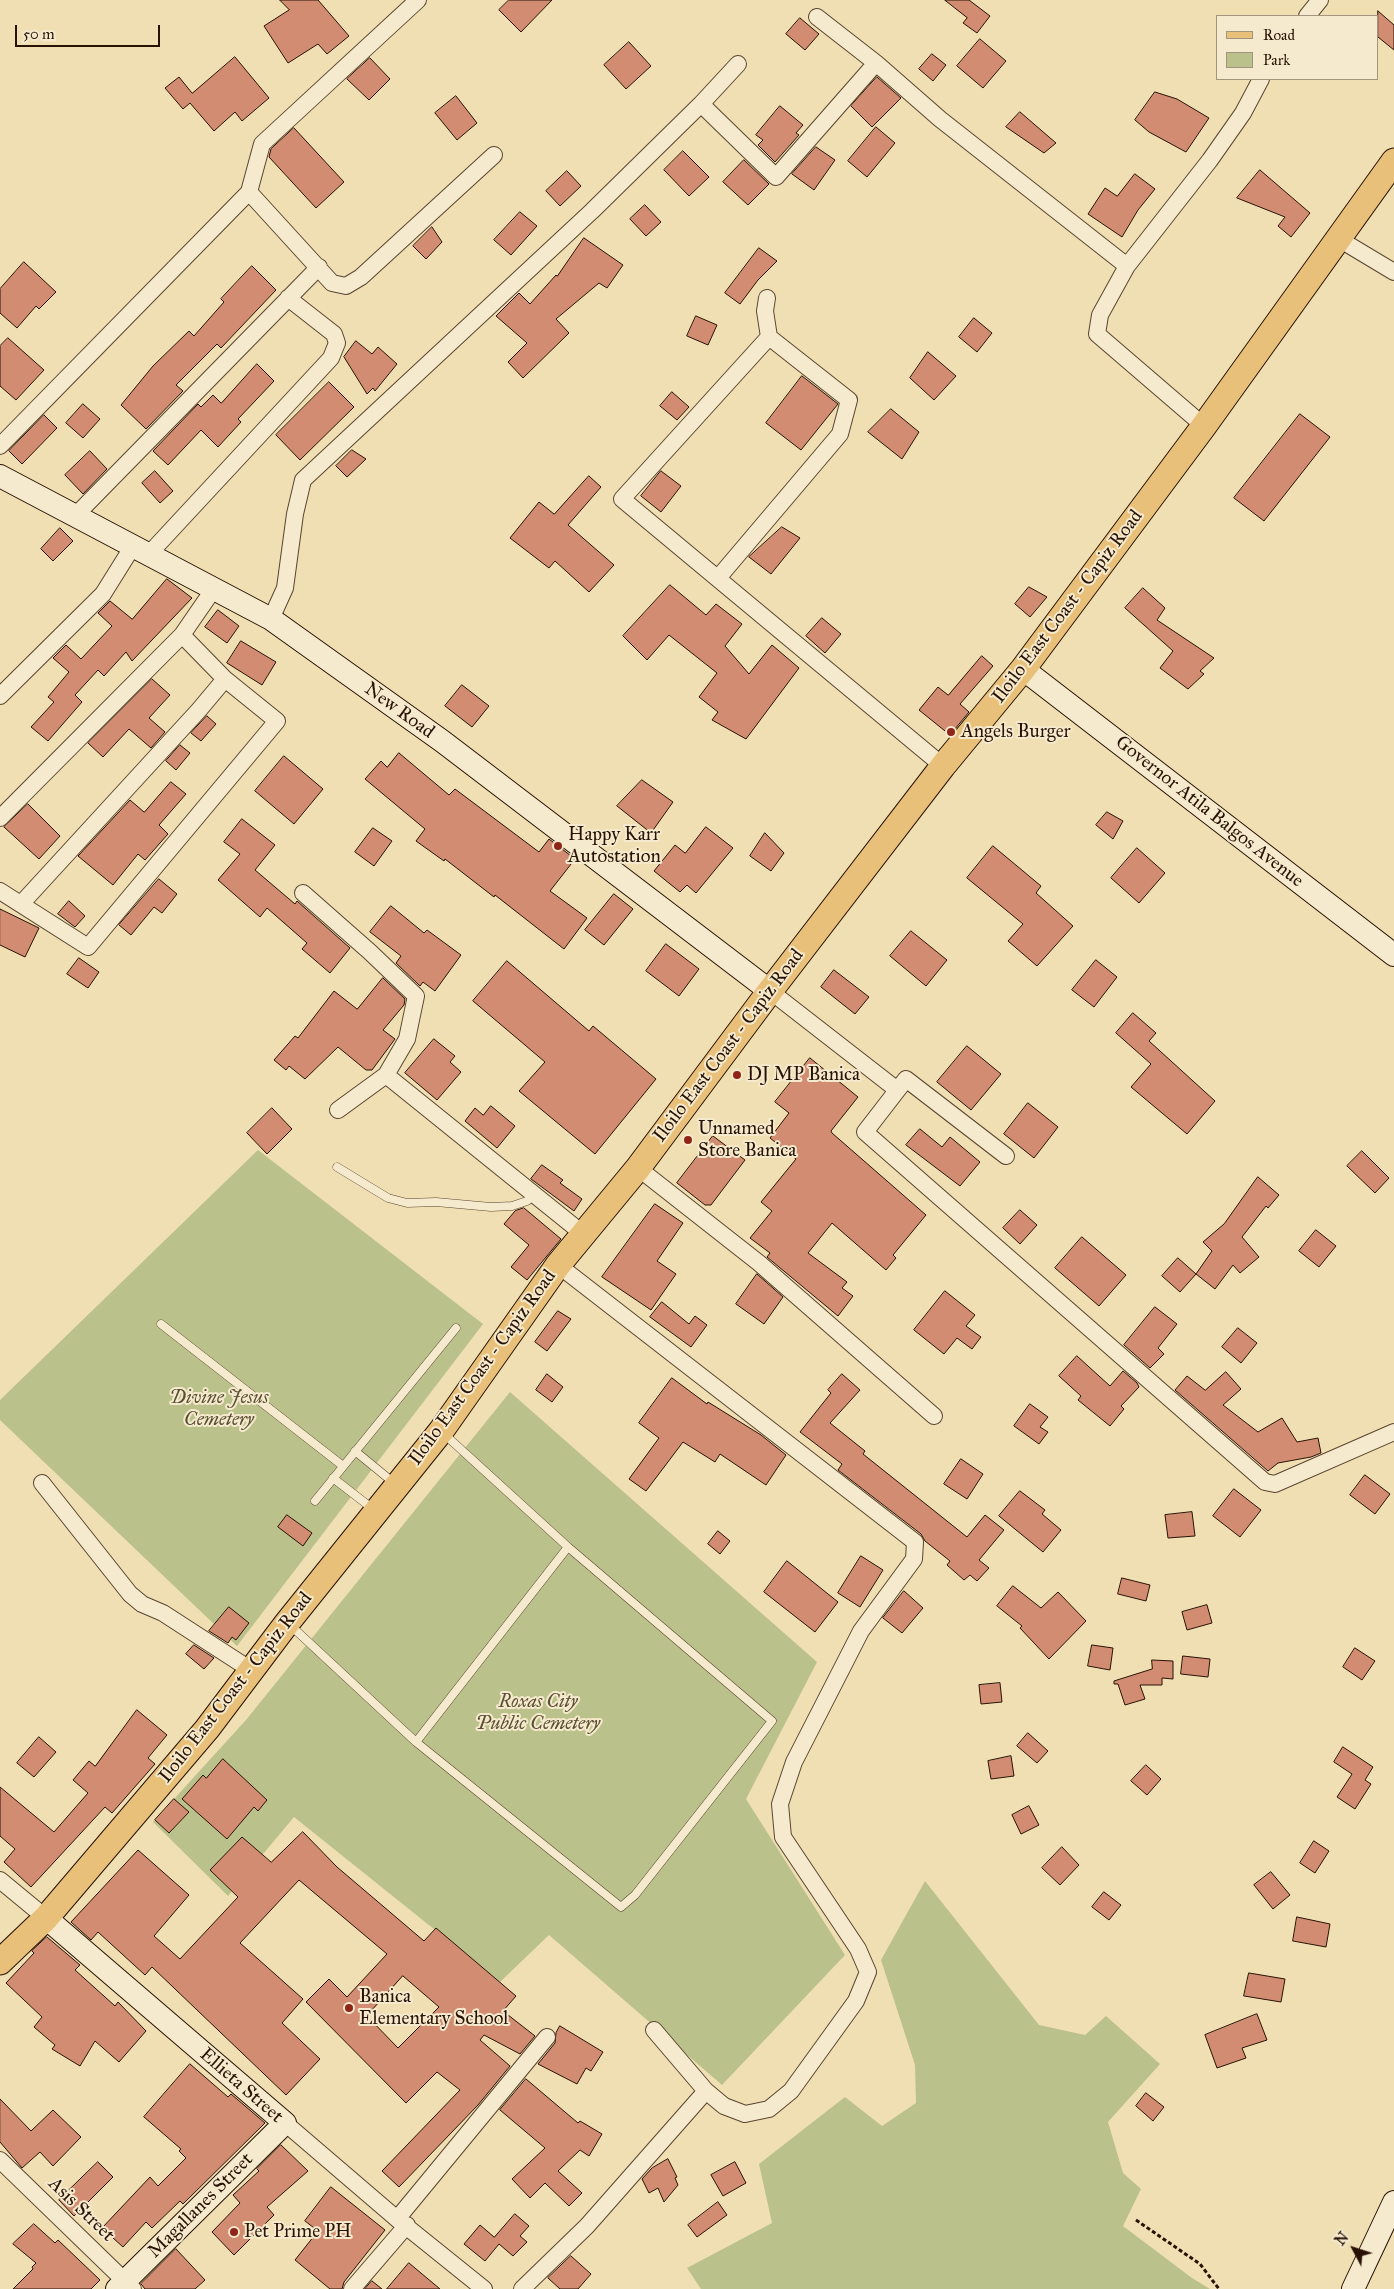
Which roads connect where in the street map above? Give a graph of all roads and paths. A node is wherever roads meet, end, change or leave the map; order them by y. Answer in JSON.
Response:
{"nodes":[{"id":1,"x":418,"y":0,"type":"edge"},
{"id":2,"x":1320,"y":0,"type":"edge"},
{"id":3,"x":1308,"y":15,"type":"edge"},
{"id":4,"x":817,"y":17,"type":"dead end"},
{"id":5,"x":876,"y":63,"type":"junction"},
{"id":6,"x":738,"y":64,"type":"dead end"},
{"id":7,"x":1260,"y":80,"type":"edge"},
{"id":8,"x":701,"y":104,"type":"junction"},
{"id":9,"x":494,"y":155,"type":"dead end"},
{"id":10,"x":1394,"y":161,"type":"edge"},
{"id":11,"x":249,"y":192,"type":"junction"},
{"id":12,"x":1339,"y":239,"type":"junction"},
{"id":13,"x":1127,"y":266,"type":"junction"},
{"id":14,"x":320,"y":267,"type":"junction"},
{"id":15,"x":1394,"y":272,"type":"edge"},
{"id":16,"x":288,"y":298,"type":"junction"},
{"id":17,"x":767,"y":298,"type":"dead end"},
{"id":18,"x":769,"y":338,"type":"junction"},
{"id":19,"x":1204,"y":426,"type":"junction"},
{"id":20,"x":0,"y":446,"type":"edge"},
{"id":21,"x":0,"y":476,"type":"edge"},
{"id":22,"x":76,"y":515,"type":"junction"},
{"id":23,"x":141,"y":550,"type":"junction"},
{"id":24,"x":718,"y":578,"type":"junction"},
{"id":25,"x":213,"y":590,"type":"junction"},
{"id":26,"x":271,"y":619,"type":"junction"},
{"id":27,"x":182,"y":636,"type":"junction"},
{"id":28,"x":1024,"y":669,"type":"junction"},
{"id":29,"x":225,"y":678,"type":"junction"},
{"id":30,"x":0,"y":696,"type":"edge"},
{"id":31,"x":943,"y":766,"type":"junction"},
{"id":32,"x":0,"y":818,"type":"edge"},
{"id":33,"x":0,"y":891,"type":"edge"},
{"id":34,"x":303,"y":894,"type":"dead end"},
{"id":35,"x":21,"y":904,"type":"junction"},
{"id":36,"x":1394,"y":955,"type":"edge"},
{"id":37,"x":770,"y":991,"type":"junction"},
{"id":38,"x":386,"y":1075,"type":"junction"},
{"id":39,"x":896,"y":1089,"type":"junction"},
{"id":40,"x":338,"y":1110,"type":"dead end"},
{"id":41,"x":1006,"y":1156,"type":"dead end"},
{"id":42,"x":337,"y":1167,"type":"dead end"},
{"id":43,"x":638,"y":1168,"type":"junction"},
{"id":44,"x":535,"y":1194,"type":"junction"},
{"id":45,"x":582,"y":1233,"type":"junction"},
{"id":46,"x":558,"y":1265,"type":"junction"},
{"id":47,"x":161,"y":1324,"type":"dead end"},
{"id":48,"x":456,"y":1328,"type":"dead end"},
{"id":49,"x":934,"y":1416,"type":"dead end"},
{"id":50,"x":441,"y":1431,"type":"junction"},
{"id":51,"x":1394,"y":1432,"type":"edge"},
{"id":52,"x":355,"y":1451,"type":"junction"},
{"id":53,"x":344,"y":1466,"type":"junction"},
{"id":54,"x":333,"y":1478,"type":"junction"},
{"id":55,"x":42,"y":1483,"type":"dead end"},
{"id":56,"x":398,"y":1485,"type":"junction"},
{"id":57,"x":314,"y":1501,"type":"dead end"},
{"id":58,"x":377,"y":1511,"type":"junction"},
{"id":59,"x":568,"y":1548,"type":"junction"},
{"id":60,"x":287,"y":1623,"type":"junction"},
{"id":61,"x":252,"y":1670,"type":"junction"},
{"id":62,"x":416,"y":1742,"type":"junction"},
{"id":63,"x":0,"y":1880,"type":"edge"},
{"id":64,"x":46,"y":1918,"type":"junction"},
{"id":65,"x":0,"y":1962,"type":"edge"},
{"id":66,"x":654,"y":2030,"type":"dead end"},
{"id":67,"x":548,"y":2038,"type":"dead end"},
{"id":68,"x":706,"y":2091,"type":"junction"},
{"id":69,"x":285,"y":2123,"type":"junction"},
{"id":70,"x":0,"y":2160,"type":"edge"},
{"id":71,"x":1394,"y":2202,"type":"edge"},
{"id":72,"x":1136,"y":2220,"type":"dead end"},
{"id":73,"x":402,"y":2222,"type":"junction"},
{"id":74,"x":125,"y":2286,"type":"edge"},
{"id":75,"x":352,"y":2289,"type":"edge"},
{"id":76,"x":484,"y":2289,"type":"edge"},
{"id":77,"x":522,"y":2289,"type":"edge"},
{"id":78,"x":1219,"y":2289,"type":"edge"},
{"id":79,"x":1353,"y":2289,"type":"edge"}],
"edges":[{"from":1,"to":11,"type":"street"},
{"from":2,"to":3,"type":"street"},
{"from":4,"to":5,"type":"street"},
{"from":5,"to":8,"type":"street"},
{"from":5,"to":13,"type":"street"},
{"from":6,"to":8,"type":"street"},
{"from":7,"to":13,"type":"street"},
{"from":8,"to":26,"type":"street"},
{"from":9,"to":14,"type":"street"},
{"from":10,"to":12,"type":"main road","name":"Iloilo East Coast - Capiz Road"},
{"from":11,"to":14,"type":"street"},
{"from":11,"to":20,"type":"street"},
{"from":12,"to":15,"type":"street"},
{"from":12,"to":19,"type":"main road","name":"Iloilo East Coast - Capiz Road"},
{"from":13,"to":19,"type":"street"},
{"from":14,"to":16,"type":"street"},
{"from":16,"to":22,"type":"street"},
{"from":16,"to":23,"type":"street"},
{"from":17,"to":18,"type":"street"},
{"from":18,"to":24,"type":"street"},
{"from":18,"to":24,"type":"street"},
{"from":19,"to":28,"type":"main road","name":"Iloilo East Coast - Capiz Road"},
{"from":21,"to":22,"type":"street","name":"New Road"},
{"from":22,"to":23,"type":"street","name":"New Road"},
{"from":23,"to":25,"type":"street","name":"New Road"},
{"from":23,"to":30,"type":"street"},
{"from":24,"to":31,"type":"street"},
{"from":25,"to":26,"type":"street","name":"New Road"},
{"from":25,"to":27,"type":"street"},
{"from":26,"to":37,"type":"street","name":"New Road"},
{"from":27,"to":29,"type":"street"},
{"from":27,"to":32,"type":"street"},
{"from":28,"to":31,"type":"main road","name":"Iloilo East Coast - Capiz Road"},
{"from":28,"to":36,"type":"street","name":"Governor Atila Balgos Avenue"},
{"from":29,"to":35,"type":"street"},
{"from":29,"to":35,"type":"street"},
{"from":31,"to":37,"type":"main road","name":"Iloilo East Coast - Capiz Road"},
{"from":33,"to":35,"type":"street"},
{"from":34,"to":38,"type":"street"},
{"from":37,"to":39,"type":"street"},
{"from":37,"to":43,"type":"main road","name":"Iloilo East Coast - Capiz Road"},
{"from":38,"to":40,"type":"street"},
{"from":38,"to":44,"type":"street"},
{"from":39,"to":41,"type":"street"},
{"from":39,"to":51,"type":"street"},
{"from":42,"to":44,"type":"lane"},
{"from":43,"to":45,"type":"main road","name":"Iloilo East Coast - Capiz Road"},
{"from":43,"to":49,"type":"street"},
{"from":44,"to":45,"type":"street"},
{"from":45,"to":46,"type":"main road","name":"Iloilo East Coast - Capiz Road"},
{"from":46,"to":50,"type":"main road","name":"Iloilo East Coast - Capiz Road"},
{"from":46,"to":68,"type":"street"},
{"from":47,"to":53,"type":"lane"},
{"from":48,"to":52,"type":"lane"},
{"from":50,"to":56,"type":"main road","name":"Iloilo East Coast - Capiz Road"},
{"from":50,"to":59,"type":"lane"},
{"from":52,"to":53,"type":"lane"},
{"from":52,"to":56,"type":"lane"},
{"from":53,"to":54,"type":"lane"},
{"from":54,"to":57,"type":"lane"},
{"from":54,"to":58,"type":"lane"},
{"from":55,"to":61,"type":"street"},
{"from":56,"to":58,"type":"main road","name":"Iloilo East Coast - Capiz Road"},
{"from":58,"to":60,"type":"main road","name":"Iloilo East Coast - Capiz Road"},
{"from":59,"to":62,"type":"lane"},
{"from":59,"to":62,"type":"lane"},
{"from":60,"to":61,"type":"main road","name":"Iloilo East Coast - Capiz Road"},
{"from":60,"to":62,"type":"lane"},
{"from":61,"to":64,"type":"main road","name":"Iloilo East Coast - Capiz Road"},
{"from":63,"to":64,"type":"street","name":"Ellieta Street"},
{"from":64,"to":65,"type":"main road","name":"Iloilo East Coast - Capiz Road"},
{"from":64,"to":69,"type":"street","name":"Ellieta Street"},
{"from":66,"to":68,"type":"street"},
{"from":67,"to":73,"type":"street"},
{"from":68,"to":77,"type":"street"},
{"from":69,"to":73,"type":"street","name":"Ellieta Street"},
{"from":69,"to":74,"type":"street","name":"Magallanes Street"},
{"from":70,"to":74,"type":"street","name":"Asis Street"},
{"from":71,"to":79,"type":"street"},
{"from":72,"to":78,"type":"path"},
{"from":73,"to":75,"type":"street"},
{"from":73,"to":76,"type":"street","name":"Ellieta Street"}]}
